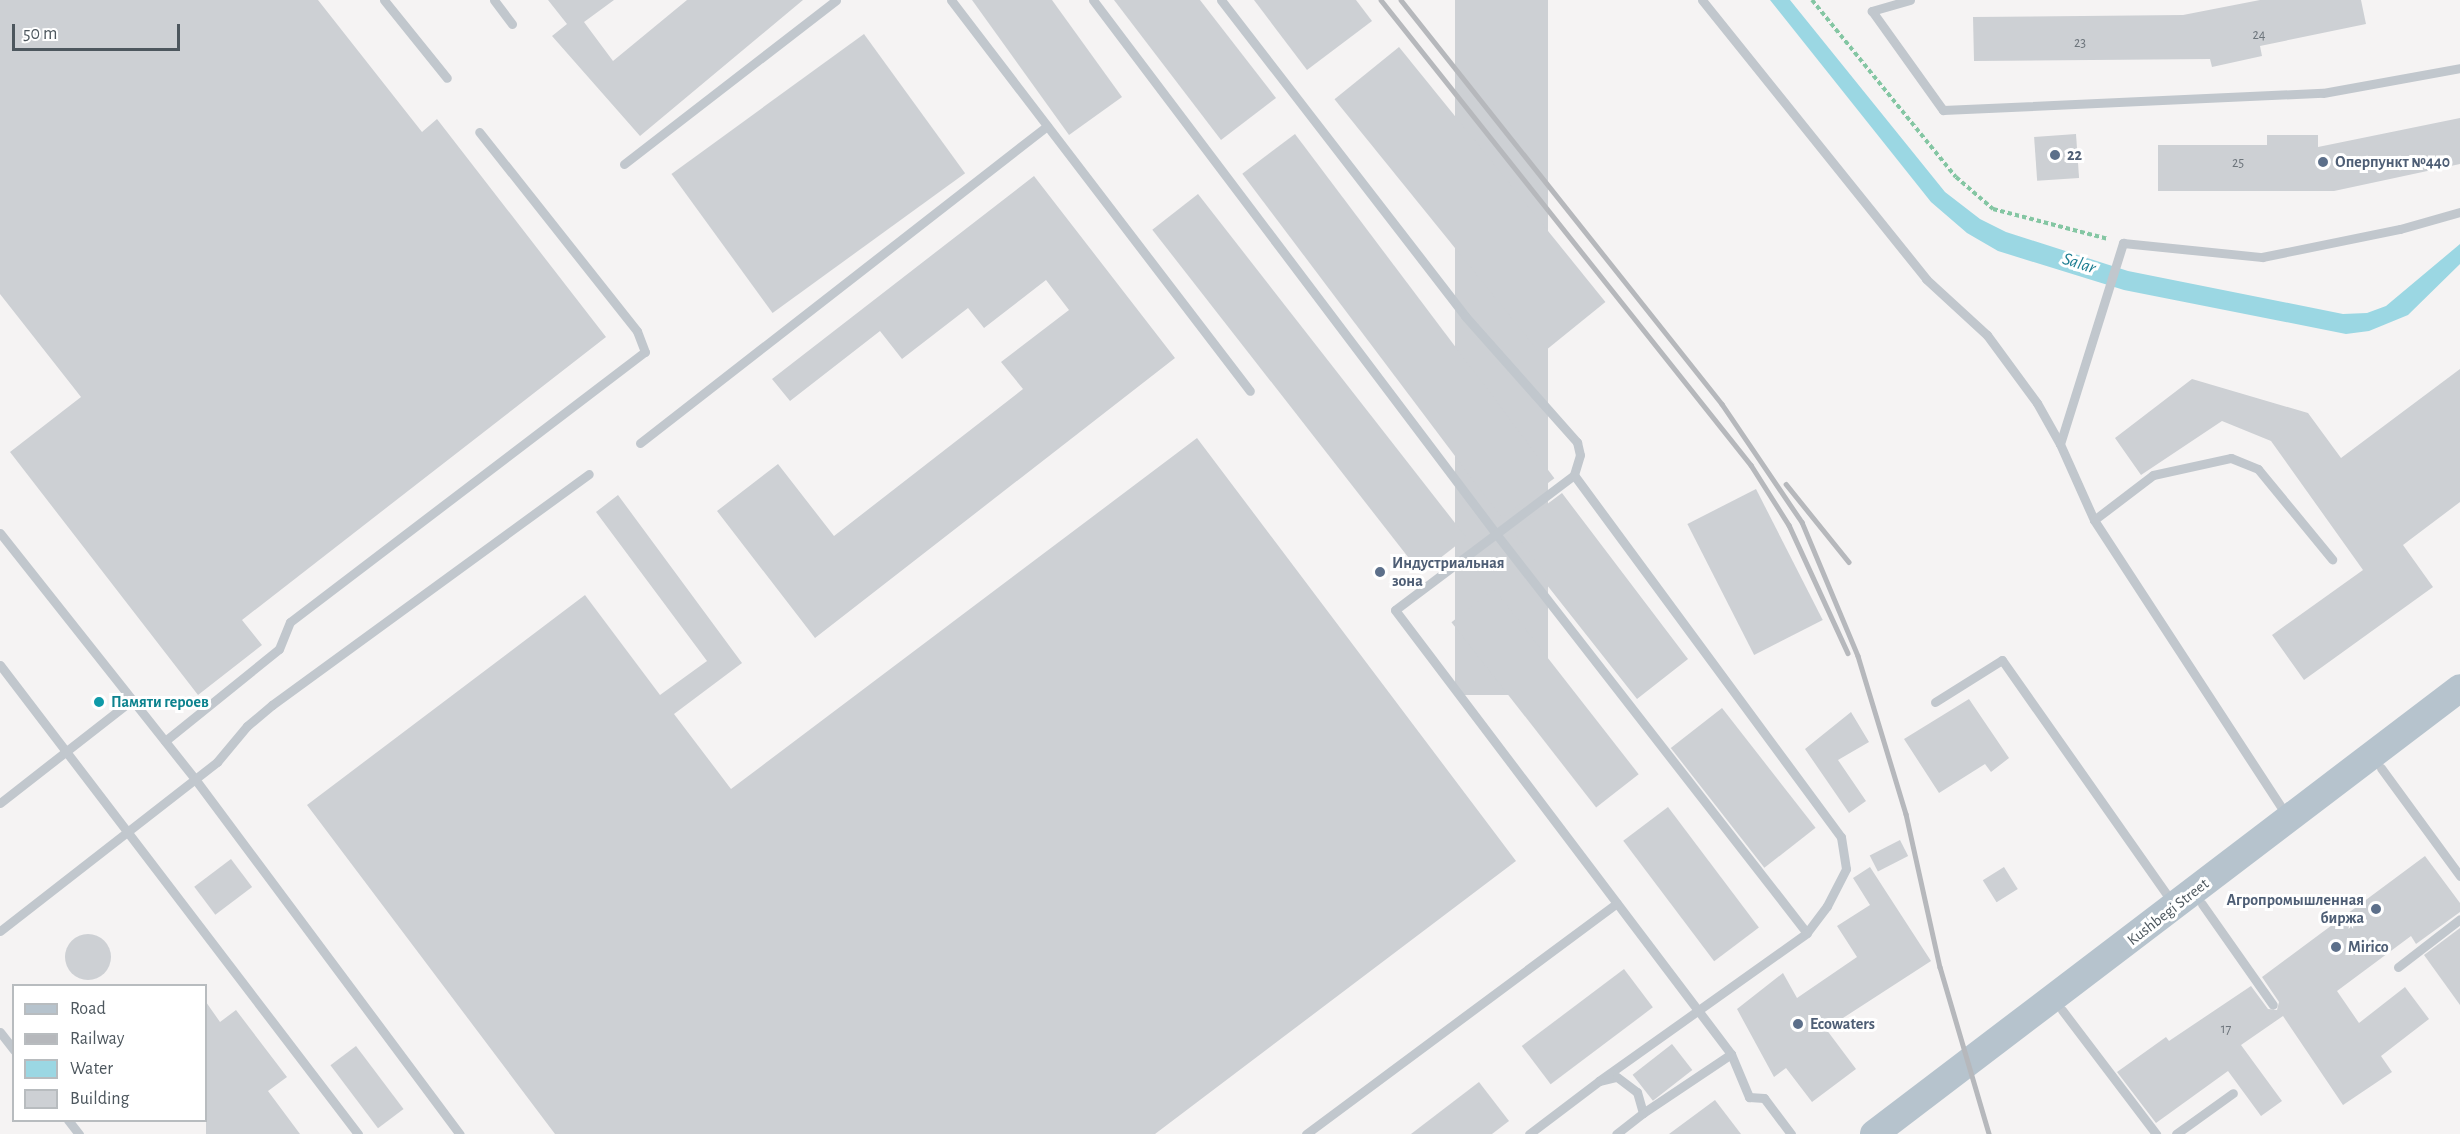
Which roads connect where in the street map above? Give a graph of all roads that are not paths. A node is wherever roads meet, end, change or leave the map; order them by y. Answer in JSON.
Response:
{"nodes":[{"id":1,"x":384,"y":0,"type":"edge"},
{"id":2,"x":495,"y":0,"type":"edge"},
{"id":3,"x":836,"y":0,"type":"edge"},
{"id":4,"x":951,"y":0,"type":"edge"},
{"id":5,"x":1093,"y":0,"type":"edge"},
{"id":6,"x":1221,"y":0,"type":"edge"},
{"id":7,"x":1702,"y":0,"type":"edge"},
{"id":8,"x":1911,"y":0,"type":"edge"},
{"id":9,"x":512,"y":24,"type":"dead end"},
{"id":10,"x":2460,"y":68,"type":"edge"},
{"id":11,"x":447,"y":78,"type":"dead end"},
{"id":12,"x":1047,"y":126,"type":"junction"},
{"id":13,"x":479,"y":132,"type":"dead end"},
{"id":14,"x":624,"y":164,"type":"dead end"},
{"id":15,"x":2460,"y":212,"type":"edge"},
{"id":16,"x":1250,"y":391,"type":"dead end"},
{"id":17,"x":640,"y":443,"type":"dead end"},
{"id":18,"x":2060,"y":444,"type":"junction"},
{"id":19,"x":589,"y":474,"type":"dead end"},
{"id":20,"x":1574,"y":475,"type":"junction"},
{"id":21,"x":2094,"y":520,"type":"junction"},
{"id":22,"x":0,"y":533,"type":"edge"},
{"id":23,"x":1497,"y":536,"type":"junction"},
{"id":24,"x":2332,"y":559,"type":"dead end"},
{"id":25,"x":0,"y":665,"type":"edge"},
{"id":26,"x":2460,"y":688,"type":"edge"},
{"id":27,"x":132,"y":700,"type":"junction"},
{"id":28,"x":1935,"y":702,"type":"dead end"},
{"id":29,"x":2460,"y":710,"type":"edge"},
{"id":30,"x":165,"y":741,"type":"junction"},
{"id":31,"x":66,"y":752,"type":"junction"},
{"id":32,"x":2376,"y":762,"type":"junction"},
{"id":33,"x":195,"y":779,"type":"junction"},
{"id":34,"x":0,"y":803,"type":"edge"},
{"id":35,"x":2293,"y":825,"type":"junction"},
{"id":36,"x":124,"y":831,"type":"junction"},
{"id":37,"x":2460,"y":876,"type":"edge"},
{"id":38,"x":1617,"y":903,"type":"junction"},
{"id":39,"x":2189,"y":905,"type":"junction"},
{"id":40,"x":2460,"y":919,"type":"edge"},
{"id":41,"x":0,"y":931,"type":"edge"},
{"id":42,"x":1807,"y":933,"type":"junction"},
{"id":43,"x":2398,"y":967,"type":"dead end"},
{"id":44,"x":2273,"y":1005,"type":"dead end"},
{"id":45,"x":2062,"y":1010,"type":"junction"},
{"id":46,"x":1699,"y":1011,"type":"junction"},
{"id":47,"x":0,"y":1032,"type":"edge"},
{"id":48,"x":12,"y":1047,"type":"edge"},
{"id":49,"x":1731,"y":1054,"type":"junction"},
{"id":50,"x":1599,"y":1081,"type":"junction"},
{"id":51,"x":2233,"y":1093,"type":"dead end"},
{"id":52,"x":1643,"y":1113,"type":"junction"},
{"id":53,"x":70,"y":1122,"type":"edge"},
{"id":54,"x":79,"y":1134,"type":"edge"},
{"id":55,"x":358,"y":1134,"type":"edge"},
{"id":56,"x":460,"y":1134,"type":"edge"},
{"id":57,"x":1306,"y":1134,"type":"edge"},
{"id":58,"x":1529,"y":1134,"type":"edge"},
{"id":59,"x":1616,"y":1134,"type":"edge"},
{"id":60,"x":1791,"y":1134,"type":"edge"},
{"id":61,"x":1874,"y":1134,"type":"edge"},
{"id":62,"x":1900,"y":1134,"type":"edge"},
{"id":63,"x":2156,"y":1134,"type":"edge"},
{"id":64,"x":2176,"y":1134,"type":"edge"}],
"edges":[{"from":1,"to":11,"type":"lane"},
{"from":2,"to":9,"type":"lane"},
{"from":3,"to":14,"type":"lane"},
{"from":4,"to":12,"type":"lane"},
{"from":5,"to":23,"type":"lane"},
{"from":6,"to":20,"type":"lane"},
{"from":7,"to":18,"type":"lane"},
{"from":8,"to":10,"type":"lane"},
{"from":12,"to":16,"type":"lane"},
{"from":12,"to":17,"type":"lane"},
{"from":13,"to":30,"type":"lane"},
{"from":15,"to":18,"type":"lane"},
{"from":18,"to":21,"type":"lane"},
{"from":19,"to":33,"type":"lane"},
{"from":20,"to":23,"type":"lane"},
{"from":20,"to":42,"type":"lane"},
{"from":21,"to":24,"type":"lane"},
{"from":21,"to":35,"type":"lane"},
{"from":22,"to":27,"type":"lane"},
{"from":23,"to":38,"type":"lane"},
{"from":23,"to":42,"type":"lane"},
{"from":25,"to":31,"type":"lane"},
{"from":26,"to":32,"type":"main road","name":"Kushbegi Street"},
{"from":27,"to":30,"type":"lane"},
{"from":27,"to":31,"type":"lane"},
{"from":28,"to":39,"type":"lane"},
{"from":29,"to":32,"type":"main road","name":"Kushbegi Street"},
{"from":30,"to":33,"type":"lane"},
{"from":31,"to":34,"type":"lane"},
{"from":31,"to":36,"type":"lane"},
{"from":32,"to":35,"type":"main road","name":"Kushbegi Street"},
{"from":32,"to":37,"type":"lane"},
{"from":33,"to":36,"type":"lane"},
{"from":33,"to":56,"type":"lane"},
{"from":35,"to":39,"type":"main road","name":"Kushbegi Street"},
{"from":36,"to":41,"type":"lane"},
{"from":36,"to":55,"type":"lane"},
{"from":38,"to":46,"type":"lane"},
{"from":38,"to":57,"type":"lane"},
{"from":39,"to":44,"type":"lane"},
{"from":39,"to":45,"type":"main road","name":"Kushbegi Street"},
{"from":39,"to":61,"type":"main road","name":"Kushbegi Street"},
{"from":40,"to":43,"type":"lane"},
{"from":42,"to":46,"type":"lane"},
{"from":45,"to":62,"type":"main road","name":"Kushbegi Street"},
{"from":45,"to":63,"type":"lane"},
{"from":46,"to":49,"type":"lane"},
{"from":46,"to":50,"type":"lane"},
{"from":47,"to":48,"type":"lane"},
{"from":49,"to":52,"type":"lane"},
{"from":49,"to":60,"type":"lane"},
{"from":50,"to":52,"type":"lane"},
{"from":50,"to":58,"type":"lane"},
{"from":51,"to":64,"type":"lane"},
{"from":52,"to":59,"type":"lane"},
{"from":53,"to":54,"type":"lane"}]}
